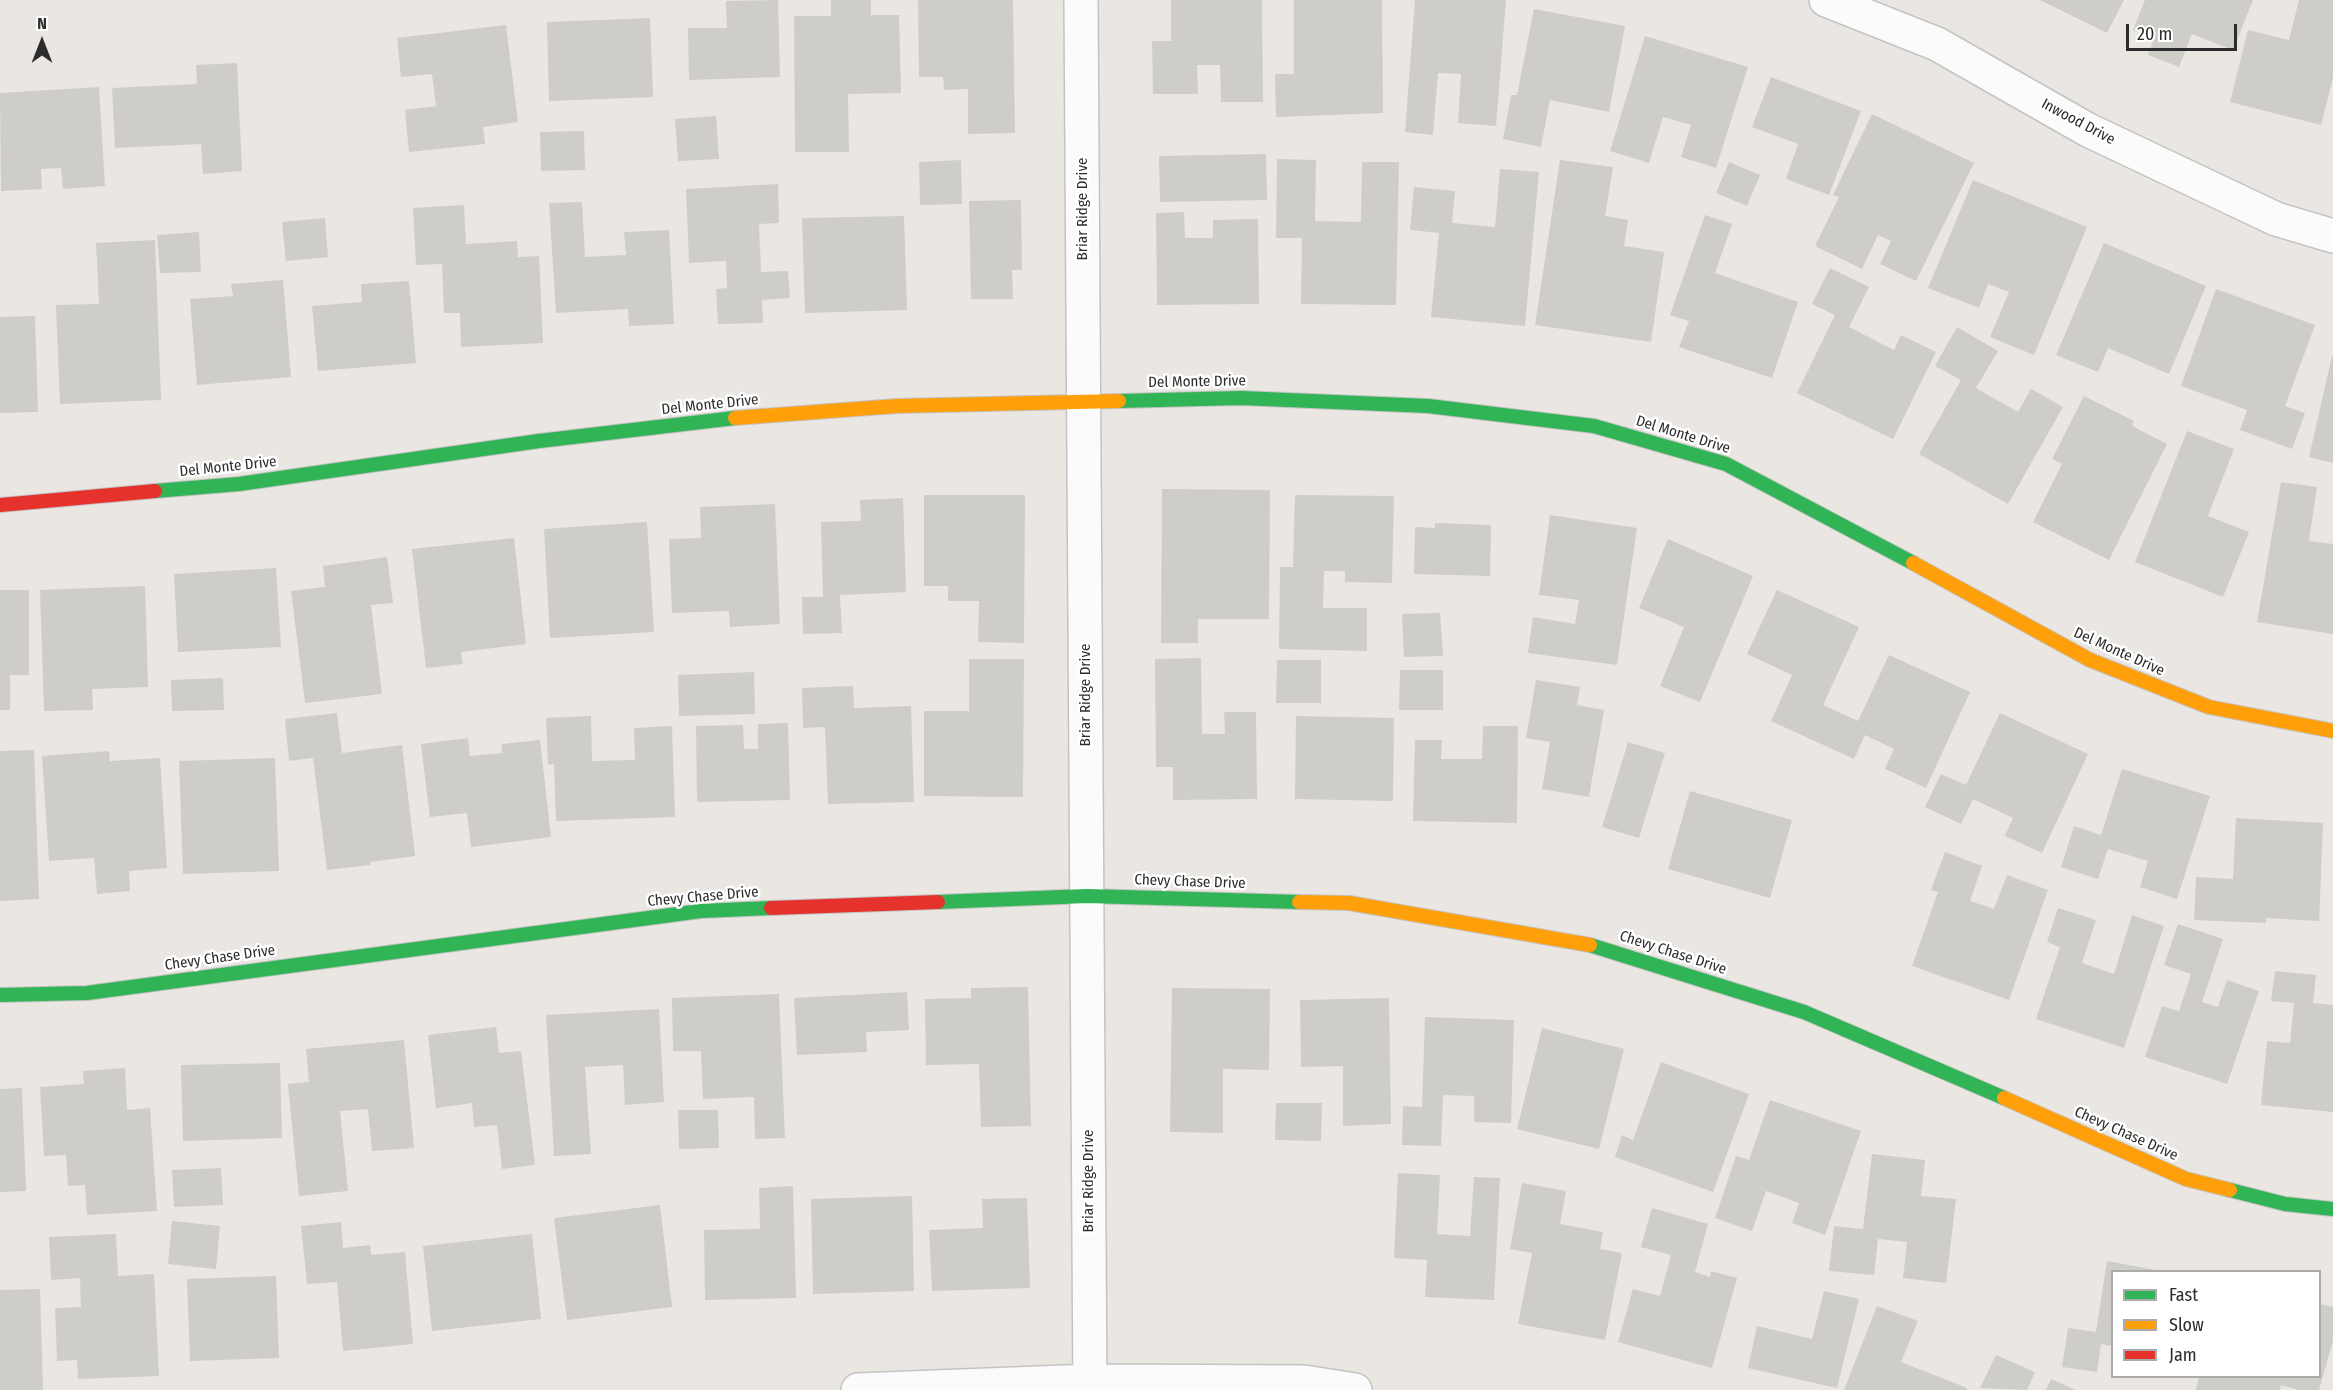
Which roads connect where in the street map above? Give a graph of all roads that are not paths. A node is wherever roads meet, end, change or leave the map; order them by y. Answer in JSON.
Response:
{"nodes":[{"id":1,"x":1081,"y":0,"type":"edge"},
{"id":2,"x":1826,"y":0,"type":"edge"},
{"id":3,"x":2333,"y":236,"type":"edge"},
{"id":4,"x":1084,"y":401,"type":"junction"},
{"id":5,"x":0,"y":505,"type":"edge"},
{"id":6,"x":2333,"y":731,"type":"edge"},
{"id":7,"x":1087,"y":896,"type":"junction"},
{"id":8,"x":0,"y":995,"type":"edge"},
{"id":9,"x":2333,"y":1209,"type":"edge"},
{"id":10,"x":1090,"y":1386,"type":"edge"},
{"id":11,"x":858,"y":1390,"type":"edge"},
{"id":12,"x":1355,"y":1390,"type":"edge"}],
"edges":[{"from":1,"to":4,"type":"street","name":"Briar Ridge Drive"},
{"from":2,"to":3,"type":"street","name":"Inwood Drive"},
{"from":4,"to":5,"type":"street","name":"Del Monte Drive"},
{"from":4,"to":6,"type":"street","name":"Del Monte Drive"},
{"from":4,"to":7,"type":"street","name":"Briar Ridge Drive"},
{"from":7,"to":8,"type":"street","name":"Chevy Chase Drive"},
{"from":7,"to":9,"type":"street","name":"Chevy Chase Drive"},
{"from":7,"to":10,"type":"street","name":"Briar Ridge Drive"},
{"from":10,"to":11,"type":"street"},
{"from":10,"to":12,"type":"street"}]}
